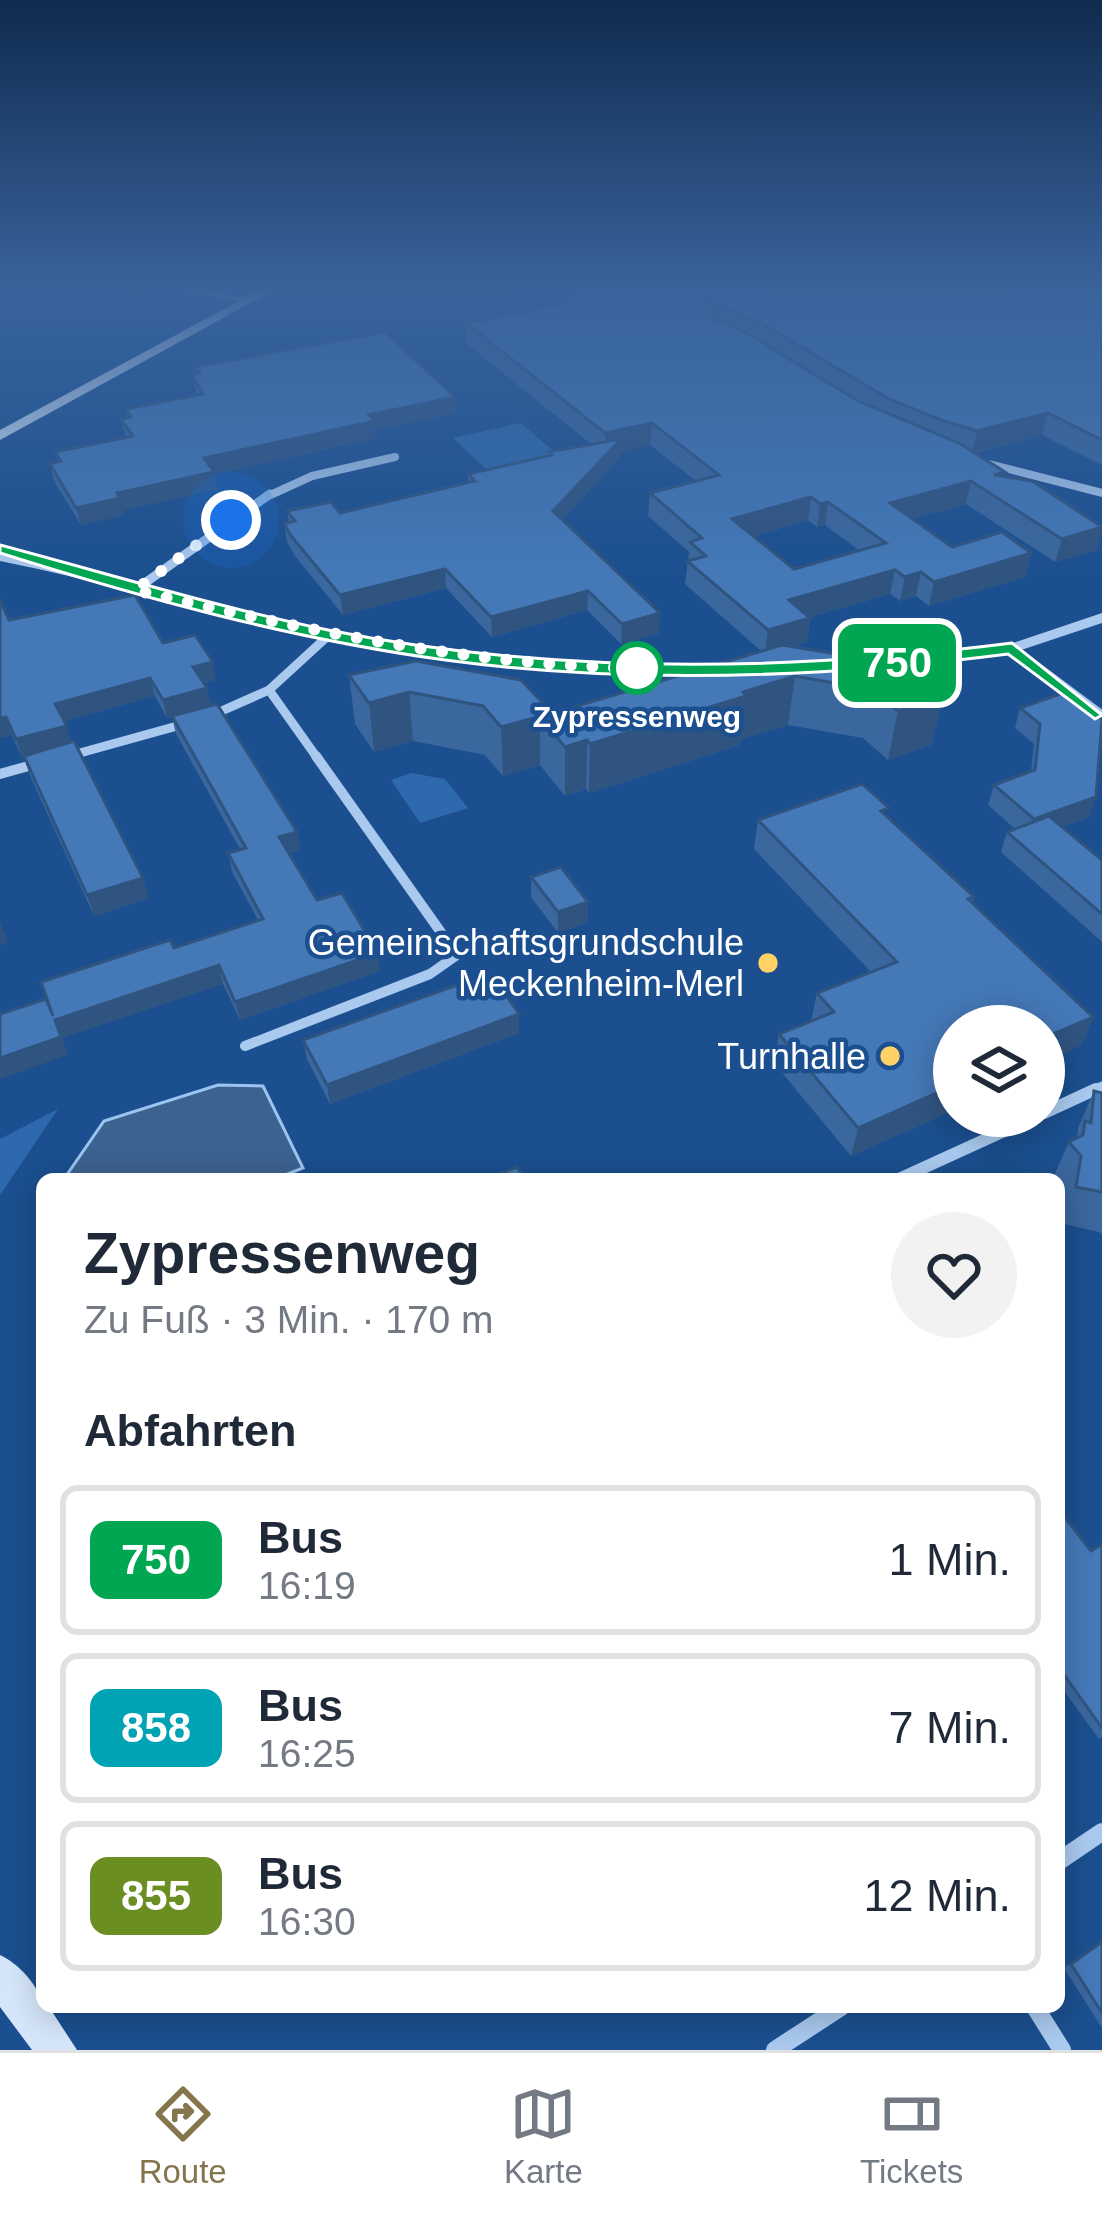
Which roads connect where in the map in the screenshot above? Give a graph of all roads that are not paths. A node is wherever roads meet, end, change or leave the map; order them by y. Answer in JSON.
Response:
{"nodes":[{"id":1,"x":89,"y":385,"type":"edge"},
{"id":2,"x":115,"y":385,"type":"edge"},
{"id":3,"x":0,"y":436,"type":"edge"},
{"id":4,"x":0,"y":451,"type":"edge"},
{"id":5,"x":395,"y":457,"type":"dead end"},
{"id":6,"x":970,"y":459,"type":"edge"},
{"id":7,"x":1102,"y":493,"type":"edge"},
{"id":8,"x":0,"y":553,"type":"edge"},
{"id":9,"x":135,"y":590,"type":"junction"},
{"id":10,"x":1102,"y":618,"type":"edge"},
{"id":11,"x":329,"y":635,"type":"junction"},
{"id":12,"x":1012,"y":648,"type":"junction"},
{"id":13,"x":855,"y":667,"type":"edge"},
{"id":14,"x":744,"y":669,"type":"edge"},
{"id":15,"x":268,"y":690,"type":"junction"},
{"id":16,"x":1102,"y":716,"type":"edge"},
{"id":17,"x":0,"y":774,"type":"edge"},
{"id":18,"x":245,"y":1046,"type":"dead end"},
{"id":19,"x":1102,"y":1086,"type":"edge"},
{"id":20,"x":1087,"y":1094,"type":"junction"},
{"id":21,"x":1102,"y":1100,"type":"edge"},
{"id":22,"x":1065,"y":1104,"type":"edge"},
{"id":23,"x":991,"y":1137,"type":"edge"},
{"id":24,"x":912,"y":1173,"type":"edge"},
{"id":25,"x":1102,"y":1832,"type":"edge"},
{"id":26,"x":1065,"y":1858,"type":"edge"},
{"id":27,"x":0,"y":1975,"type":"edge"},
{"id":28,"x":832,"y":2013,"type":"edge"},
{"id":29,"x":1039,"y":2013,"type":"edge"},
{"id":30,"x":57,"y":2050,"type":"edge"},
{"id":31,"x":775,"y":2050,"type":"edge"},
{"id":32,"x":1062,"y":2050,"type":"edge"}],
"edges":[{"from":1,"to":3,"type":"main road"},
{"from":2,"to":4,"type":"main road"},
{"from":5,"to":9,"type":"street"},
{"from":6,"to":7,"type":"street"},
{"from":8,"to":9,"type":"street"},
{"from":9,"to":11,"type":"street"},
{"from":10,"to":12,"type":"street"},
{"from":11,"to":14,"type":"street"},
{"from":11,"to":15,"type":"street"},
{"from":12,"to":13,"type":"street"},
{"from":12,"to":16,"type":"street"},
{"from":15,"to":17,"type":"street"},
{"from":15,"to":18,"type":"street"},
{"from":19,"to":20,"type":"street"},
{"from":20,"to":21,"type":"street"},
{"from":20,"to":22,"type":"street"},
{"from":23,"to":24,"type":"street"},
{"from":25,"to":26,"type":"street"},
{"from":27,"to":30,"type":"main road"},
{"from":28,"to":31,"type":"street"},
{"from":29,"to":32,"type":"street"}]}
